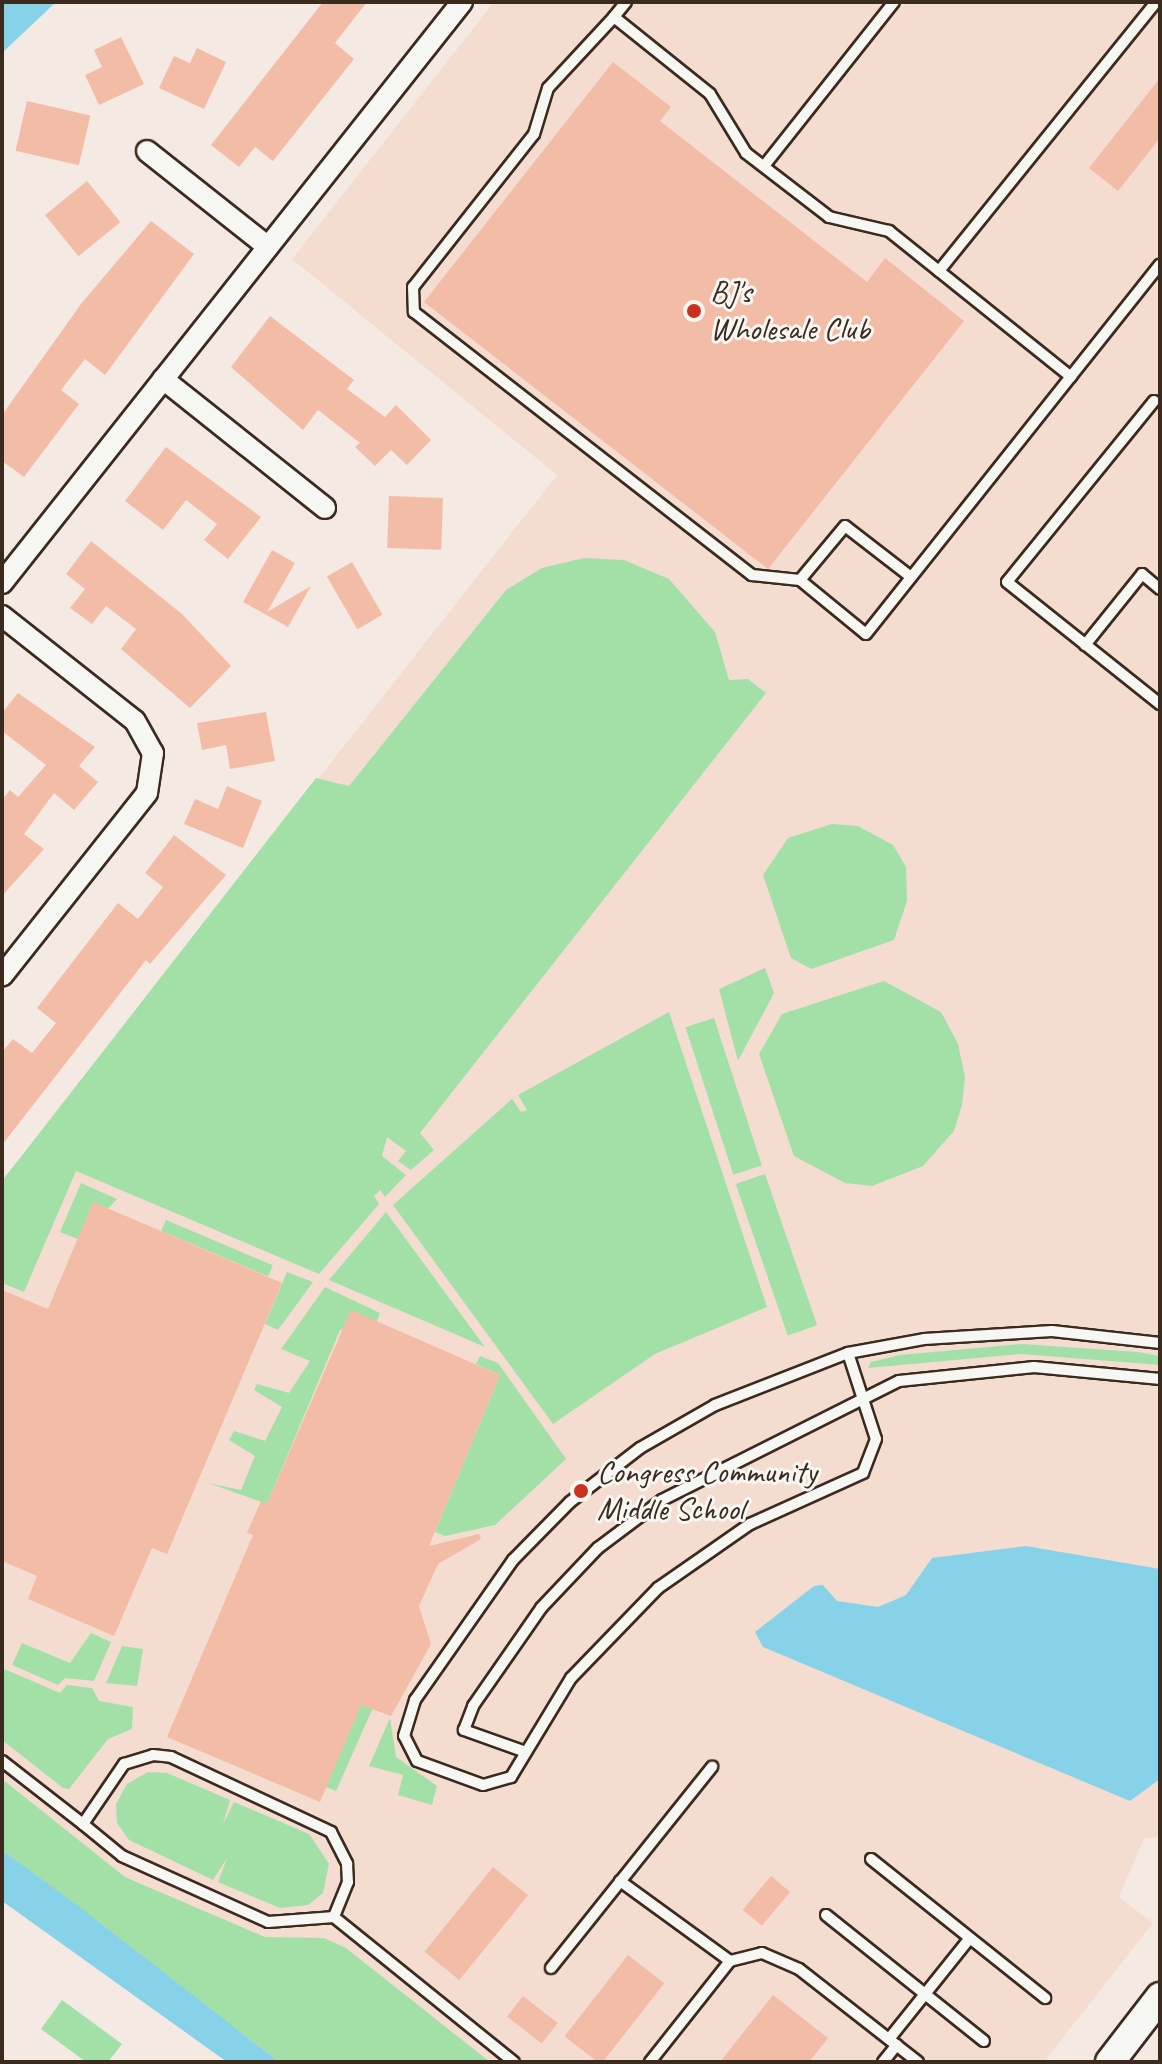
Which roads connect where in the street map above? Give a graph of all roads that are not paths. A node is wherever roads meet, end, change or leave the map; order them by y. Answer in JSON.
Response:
{"nodes":[{"id":1,"x":462,"y":2,"type":"edge"},
{"id":2,"x":626,"y":2,"type":"edge"},
{"id":3,"x":894,"y":2,"type":"edge"},
{"id":4,"x":1156,"y":2,"type":"edge"},
{"id":5,"x":614,"y":17,"type":"junction"},
{"id":6,"x":147,"y":151,"type":"dead end"},
{"id":7,"x":764,"y":166,"type":"junction"},
{"id":8,"x":268,"y":247,"type":"junction"},
{"id":9,"x":1160,"y":265,"type":"edge"},
{"id":10,"x":939,"y":271,"type":"junction"},
{"id":11,"x":1071,"y":377,"type":"junction"},
{"id":12,"x":163,"y":379,"type":"junction"},
{"id":13,"x":1154,"y":401,"type":"dead end"},
{"id":14,"x":325,"y":508,"type":"dead end"},
{"id":15,"x":911,"y":577,"type":"junction"},
{"id":16,"x":800,"y":580,"type":"junction"},
{"id":17,"x":2,"y":583,"type":"edge"},
{"id":18,"x":1160,"y":589,"type":"edge"},
{"id":19,"x":2,"y":616,"type":"edge"},
{"id":20,"x":1085,"y":645,"type":"junction"},
{"id":21,"x":1160,"y":704,"type":"edge"},
{"id":22,"x":2,"y":976,"type":"edge"},
{"id":23,"x":1160,"y":1343,"type":"edge"},
{"id":24,"x":848,"y":1353,"type":"junction"},
{"id":25,"x":1160,"y":1379,"type":"edge"},
{"id":26,"x":866,"y":1399,"type":"junction"},
{"id":27,"x":523,"y":1751,"type":"junction"},
{"id":28,"x":2,"y":1761,"type":"edge"},
{"id":29,"x":712,"y":1767,"type":"dead end"},
{"id":30,"x":83,"y":1824,"type":"junction"},
{"id":31,"x":871,"y":1859,"type":"dead end"},
{"id":32,"x":620,"y":1881,"type":"junction"},
{"id":33,"x":826,"y":1915,"type":"dead end"},
{"id":34,"x":334,"y":1917,"type":"junction"},
{"id":35,"x":970,"y":1938,"type":"junction"},
{"id":36,"x":730,"y":1961,"type":"junction"},
{"id":37,"x":551,"y":1968,"type":"dead end"},
{"id":38,"x":925,"y":1994,"type":"junction"},
{"id":39,"x":1160,"y":1997,"type":"edge"},
{"id":40,"x":1045,"y":1998,"type":"dead end"},
{"id":41,"x":984,"y":2041,"type":"dead end"},
{"id":42,"x":893,"y":2042,"type":"junction"},
{"id":43,"x":514,"y":2062,"type":"edge"},
{"id":44,"x":650,"y":2062,"type":"edge"},
{"id":45,"x":883,"y":2062,"type":"edge"},
{"id":46,"x":918,"y":2062,"type":"edge"},
{"id":47,"x":1110,"y":2062,"type":"edge"}],
"edges":[{"from":1,"to":8,"type":"street"},
{"from":2,"to":5,"type":"lane"},
{"from":3,"to":7,"type":"lane"},
{"from":4,"to":10,"type":"lane"},
{"from":5,"to":7,"type":"lane"},
{"from":5,"to":16,"type":"lane"},
{"from":6,"to":8,"type":"street"},
{"from":7,"to":10,"type":"lane"},
{"from":8,"to":12,"type":"street"},
{"from":9,"to":11,"type":"lane"},
{"from":10,"to":11,"type":"lane"},
{"from":11,"to":15,"type":"lane"},
{"from":12,"to":14,"type":"street"},
{"from":12,"to":17,"type":"street"},
{"from":13,"to":20,"type":"lane"},
{"from":15,"to":16,"type":"lane"},
{"from":15,"to":16,"type":"lane"},
{"from":18,"to":20,"type":"lane"},
{"from":19,"to":22,"type":"street"},
{"from":20,"to":21,"type":"lane"},
{"from":23,"to":24,"type":"lane"},
{"from":24,"to":26,"type":"lane"},
{"from":24,"to":27,"type":"lane"},
{"from":25,"to":26,"type":"lane"},
{"from":26,"to":27,"type":"lane"},
{"from":26,"to":27,"type":"lane"},
{"from":28,"to":30,"type":"lane"},
{"from":29,"to":32,"type":"lane"},
{"from":30,"to":34,"type":"lane"},
{"from":30,"to":34,"type":"lane"},
{"from":31,"to":35,"type":"lane"},
{"from":32,"to":36,"type":"lane"},
{"from":32,"to":37,"type":"lane"},
{"from":33,"to":38,"type":"lane"},
{"from":34,"to":43,"type":"lane"},
{"from":35,"to":38,"type":"lane"},
{"from":35,"to":40,"type":"lane"},
{"from":36,"to":42,"type":"lane"},
{"from":36,"to":44,"type":"lane"},
{"from":38,"to":41,"type":"lane"},
{"from":38,"to":42,"type":"lane"},
{"from":39,"to":47,"type":"main road"},
{"from":42,"to":45,"type":"lane"},
{"from":42,"to":46,"type":"lane"}]}
